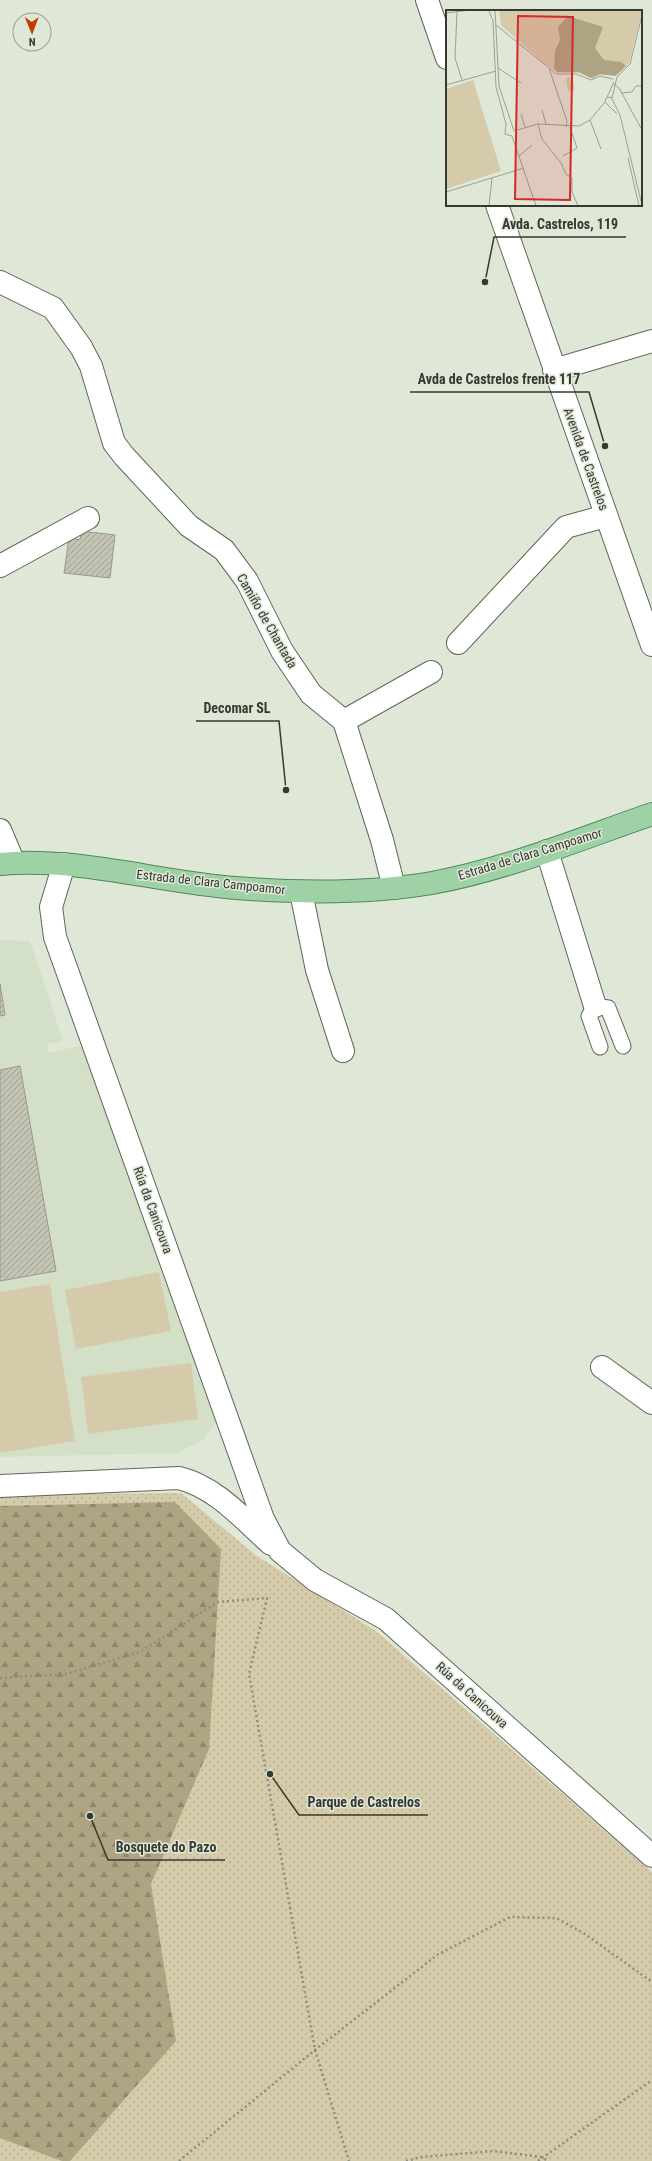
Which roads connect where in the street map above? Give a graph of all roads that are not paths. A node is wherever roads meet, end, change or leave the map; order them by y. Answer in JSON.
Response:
{"nodes":[{"id":1,"x":427,"y":0,"type":"edge"},
{"id":2,"x":446,"y":55,"type":"edge"},
{"id":3,"x":497,"y":206,"type":"edge"},
{"id":4,"x":0,"y":282,"type":"edge"},
{"id":5,"x":652,"y":341,"type":"edge"},
{"id":6,"x":554,"y":370,"type":"junction"},
{"id":7,"x":606,"y":516,"type":"junction"},
{"id":8,"x":88,"y":518,"type":"dead end"},
{"id":9,"x":0,"y":566,"type":"edge"},
{"id":10,"x":458,"y":642,"type":"dead end"},
{"id":11,"x":652,"y":645,"type":"edge"},
{"id":12,"x":431,"y":672,"type":"dead end"},
{"id":13,"x":344,"y":721,"type":"junction"},
{"id":14,"x":652,"y":814,"type":"edge"},
{"id":15,"x":0,"y":830,"type":"edge"},
{"id":16,"x":547,"y":851,"type":"junction"},
{"id":17,"x":7,"y":863,"type":"edge"},
{"id":18,"x":64,"y":864,"type":"junction"},
{"id":19,"x":394,"y":888,"type":"junction"},
{"id":20,"x":301,"y":892,"type":"junction"},
{"id":21,"x":595,"y":1006,"type":"junction"},
{"id":22,"x":623,"y":1046,"type":"dead end"},
{"id":23,"x":600,"y":1047,"type":"dead end"},
{"id":24,"x":344,"y":1051,"type":"dead end"},
{"id":25,"x":602,"y":1367,"type":"dead end"},
{"id":26,"x":652,"y":1403,"type":"edge"},
{"id":27,"x":0,"y":1486,"type":"edge"},
{"id":28,"x":280,"y":1551,"type":"junction"},
{"id":29,"x":652,"y":1856,"type":"edge"}],
"edges":[{"from":1,"to":2,"type":"street"},
{"from":3,"to":6,"type":"street","name":"Avenida de Castrelos"},
{"from":4,"to":13,"type":"street","name":"Camiño de Chantada"},
{"from":5,"to":6,"type":"street"},
{"from":6,"to":7,"type":"street","name":"Avenida de Castrelos"},
{"from":7,"to":10,"type":"street"},
{"from":7,"to":11,"type":"street","name":"Avenida de Castrelos"},
{"from":8,"to":9,"type":"street"},
{"from":12,"to":13,"type":"street"},
{"from":13,"to":19,"type":"street"},
{"from":14,"to":16,"type":"main road","name":"Estrada de Clara Campoamor"},
{"from":15,"to":17,"type":"street"},
{"from":16,"to":19,"type":"main road","name":"Estrada de Clara Campoamor"},
{"from":16,"to":21,"type":"street"},
{"from":17,"to":18,"type":"main road","name":"Estrada de Clara Campoamor"},
{"from":18,"to":20,"type":"main road","name":"Estrada de Clara Campoamor"},
{"from":18,"to":28,"type":"street","name":"Rúa da Canicouva"},
{"from":19,"to":20,"type":"main road","name":"Estrada de Clara Campoamor"},
{"from":20,"to":24,"type":"street"},
{"from":21,"to":22,"type":"lane"},
{"from":21,"to":23,"type":"lane"},
{"from":25,"to":26,"type":"street"},
{"from":27,"to":28,"type":"street","name":"Rúa da Canicouva"},
{"from":28,"to":29,"type":"street","name":"Rúa da Canicouva"}]}
